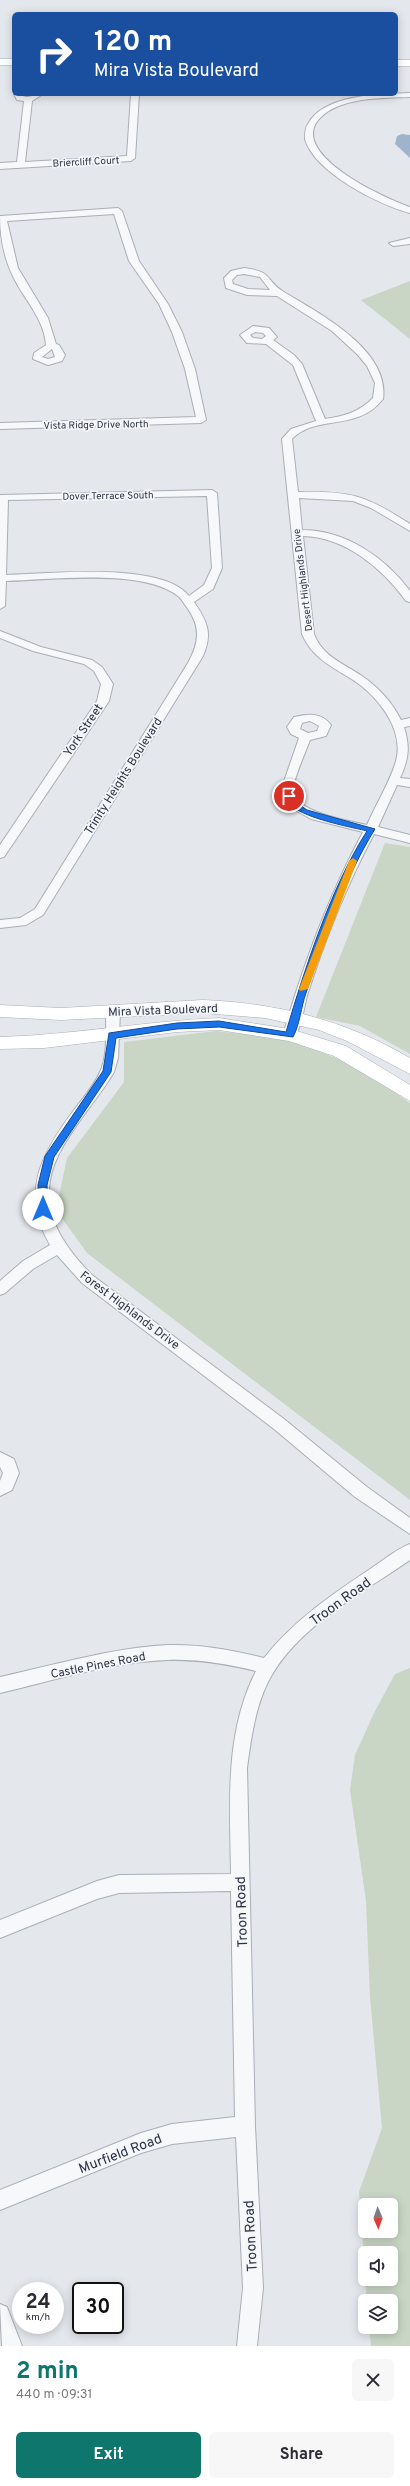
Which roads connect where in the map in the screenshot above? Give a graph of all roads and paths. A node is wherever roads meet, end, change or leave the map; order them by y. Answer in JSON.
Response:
{"nodes":[{"id":1,"x":0,"y":62,"type":"edge"},
{"id":2,"x":12,"y":62,"type":"edge"},
{"id":3,"x":398,"y":63,"type":"edge"},
{"id":4,"x":410,"y":63,"type":"edge"},
{"id":5,"x":398,"y":95,"type":"edge"},
{"id":6,"x":410,"y":95,"type":"edge"},
{"id":7,"x":19,"y":96,"type":"edge"},
{"id":8,"x":37,"y":96,"type":"edge"},
{"id":9,"x":135,"y":96,"type":"edge"},
{"id":10,"x":381,"y":96,"type":"edge"},
{"id":11,"x":28,"y":99,"type":"junction"},
{"id":12,"x":21,"y":164,"type":"junction"},
{"id":13,"x":0,"y":166,"type":"edge"},
{"id":14,"x":410,"y":210,"type":"edge"},
{"id":15,"x":1,"y":219,"type":"edge"},
{"id":16,"x":410,"y":241,"type":"edge"},
{"id":17,"x":393,"y":243,"type":"dead end"},
{"id":18,"x":279,"y":293,"type":"junction"},
{"id":19,"x":268,"y":341,"type":"dead end"},
{"id":20,"x":51,"y":346,"type":"dead end"},
{"id":21,"x":322,"y":423,"type":"junction"},
{"id":22,"x":0,"y":426,"type":"edge"},
{"id":23,"x":292,"y":495,"type":"junction"},
{"id":24,"x":410,"y":528,"type":"edge"},
{"id":25,"x":296,"y":533,"type":"junction"},
{"id":26,"x":1,"y":582,"type":"edge"},
{"id":27,"x":410,"y":599,"type":"edge"},
{"id":28,"x":187,"y":602,"type":"junction"},
{"id":29,"x":0,"y":606,"type":"edge"},
{"id":30,"x":0,"y":634,"type":"edge"},
{"id":31,"x":404,"y":723,"type":"edge"},
{"id":32,"x":305,"y":737,"type":"dead end"},
{"id":33,"x":393,"y":780,"type":"junction"},
{"id":34,"x":410,"y":783,"type":"edge"},
{"id":35,"x":372,"y":829,"type":"junction"},
{"id":36,"x":410,"y":840,"type":"edge"},
{"id":37,"x":0,"y":854,"type":"edge"},
{"id":38,"x":0,"y":924,"type":"edge"},
{"id":39,"x":0,"y":1011,"type":"edge"},
{"id":40,"x":113,"y":1012,"type":"junction"},
{"id":41,"x":35,"y":1013,"type":"junction"},
{"id":42,"x":296,"y":1016,"type":"junction"},
{"id":43,"x":112,"y":1035,"type":"junction"},
{"id":44,"x":290,"y":1035,"type":"junction"},
{"id":45,"x":33,"y":1042,"type":"junction"},
{"id":46,"x":0,"y":1043,"type":"edge"},
{"id":47,"x":410,"y":1067,"type":"edge"},
{"id":48,"x":410,"y":1094,"type":"edge"},
{"id":49,"x":58,"y":1248,"type":"junction"},
{"id":50,"x":0,"y":1289,"type":"edge"},
{"id":51,"x":0,"y":1459,"type":"edge"},
{"id":52,"x":0,"y":1489,"type":"edge"},
{"id":53,"x":410,"y":1527,"type":"edge"},
{"id":54,"x":410,"y":1551,"type":"edge"},
{"id":55,"x":268,"y":1666,"type":"junction"},
{"id":56,"x":0,"y":1685,"type":"edge"},
{"id":57,"x":240,"y":1882,"type":"junction"},
{"id":58,"x":0,"y":1929,"type":"edge"},
{"id":59,"x":245,"y":2126,"type":"junction"},
{"id":60,"x":0,"y":2200,"type":"edge"},
{"id":61,"x":0,"y":2314,"type":"edge"},
{"id":62,"x":12,"y":2346,"type":"edge"},
{"id":63,"x":248,"y":2346,"type":"edge"}],
"edges":[{"from":1,"to":2,"type":"street"},
{"from":3,"to":4,"type":"street"},
{"from":5,"to":6,"type":"street"},
{"from":7,"to":11,"type":"street"},
{"from":8,"to":11,"type":"street"},
{"from":9,"to":12,"type":"street","name":"Briercliff Court"},
{"from":10,"to":14,"type":"street"},
{"from":11,"to":12,"type":"street"},
{"from":12,"to":13,"type":"street","name":"Briercliff Court"},
{"from":15,"to":20,"type":"street"},
{"from":15,"to":22,"type":"street","name":"Vista Ridge Drive North"},
{"from":16,"to":17,"type":"street"},
{"from":18,"to":18,"type":"street","name":"Desert Highlands Drive"},
{"from":18,"to":21,"type":"street","name":"Desert Highlands Drive"},
{"from":19,"to":21,"type":"street"},
{"from":21,"to":23,"type":"street","name":"Desert Highlands Drive"},
{"from":23,"to":24,"type":"street"},
{"from":23,"to":25,"type":"street","name":"Desert Highlands Drive"},
{"from":25,"to":27,"type":"street"},
{"from":25,"to":31,"type":"street","name":"Desert Highlands Drive"},
{"from":26,"to":28,"type":"street"},
{"from":26,"to":28,"type":"street","name":"Dover Terrace South"},
{"from":26,"to":29,"type":"street"},
{"from":28,"to":38,"type":"street","name":"Trinity Heights Boulevard"},
{"from":30,"to":37,"type":"street","name":"York Street"},
{"from":31,"to":33,"type":"street","name":"Desert Highlands Drive"},
{"from":32,"to":35,"type":"street"},
{"from":33,"to":34,"type":"street"},
{"from":33,"to":35,"type":"street","name":"Desert Highlands Drive"},
{"from":35,"to":36,"type":"street"},
{"from":35,"to":42,"type":"street","name":"Desert Highlands Drive"},
{"from":39,"to":41,"type":"street","name":"Mira Vista Boulevard"},
{"from":40,"to":41,"type":"street","name":"Mira Vista Boulevard"},
{"from":40,"to":42,"type":"street","name":"Mira Vista Boulevard"},
{"from":40,"to":43,"type":"street","name":"Forest Highlands Drive"},
{"from":41,"to":45,"type":"street"},
{"from":42,"to":44,"type":"street","name":"Desert Highlands Drive"},
{"from":42,"to":47,"type":"street","name":"Mira Vista Boulevard"},
{"from":43,"to":44,"type":"street","name":"Mira Vista Boulevard"},
{"from":43,"to":45,"type":"street","name":"Mira Vista Boulevard"},
{"from":43,"to":49,"type":"street","name":"Forest Highlands Drive"},
{"from":44,"to":48,"type":"street","name":"Mira Vista Boulevard"},
{"from":45,"to":46,"type":"street","name":"Mira Vista Boulevard"},
{"from":49,"to":50,"type":"street"},
{"from":49,"to":53,"type":"street","name":"Forest Highlands Drive"},
{"from":51,"to":52,"type":"street"},
{"from":54,"to":55,"type":"street","name":"Troon Road"},
{"from":55,"to":56,"type":"street","name":"Castle Pines Road"},
{"from":55,"to":57,"type":"street","name":"Troon Road"},
{"from":57,"to":58,"type":"street"},
{"from":57,"to":59,"type":"street","name":"Troon Road"},
{"from":59,"to":60,"type":"street","name":"Murfield Road"},
{"from":59,"to":63,"type":"street","name":"Troon Road"},
{"from":61,"to":62,"type":"street"}]}
